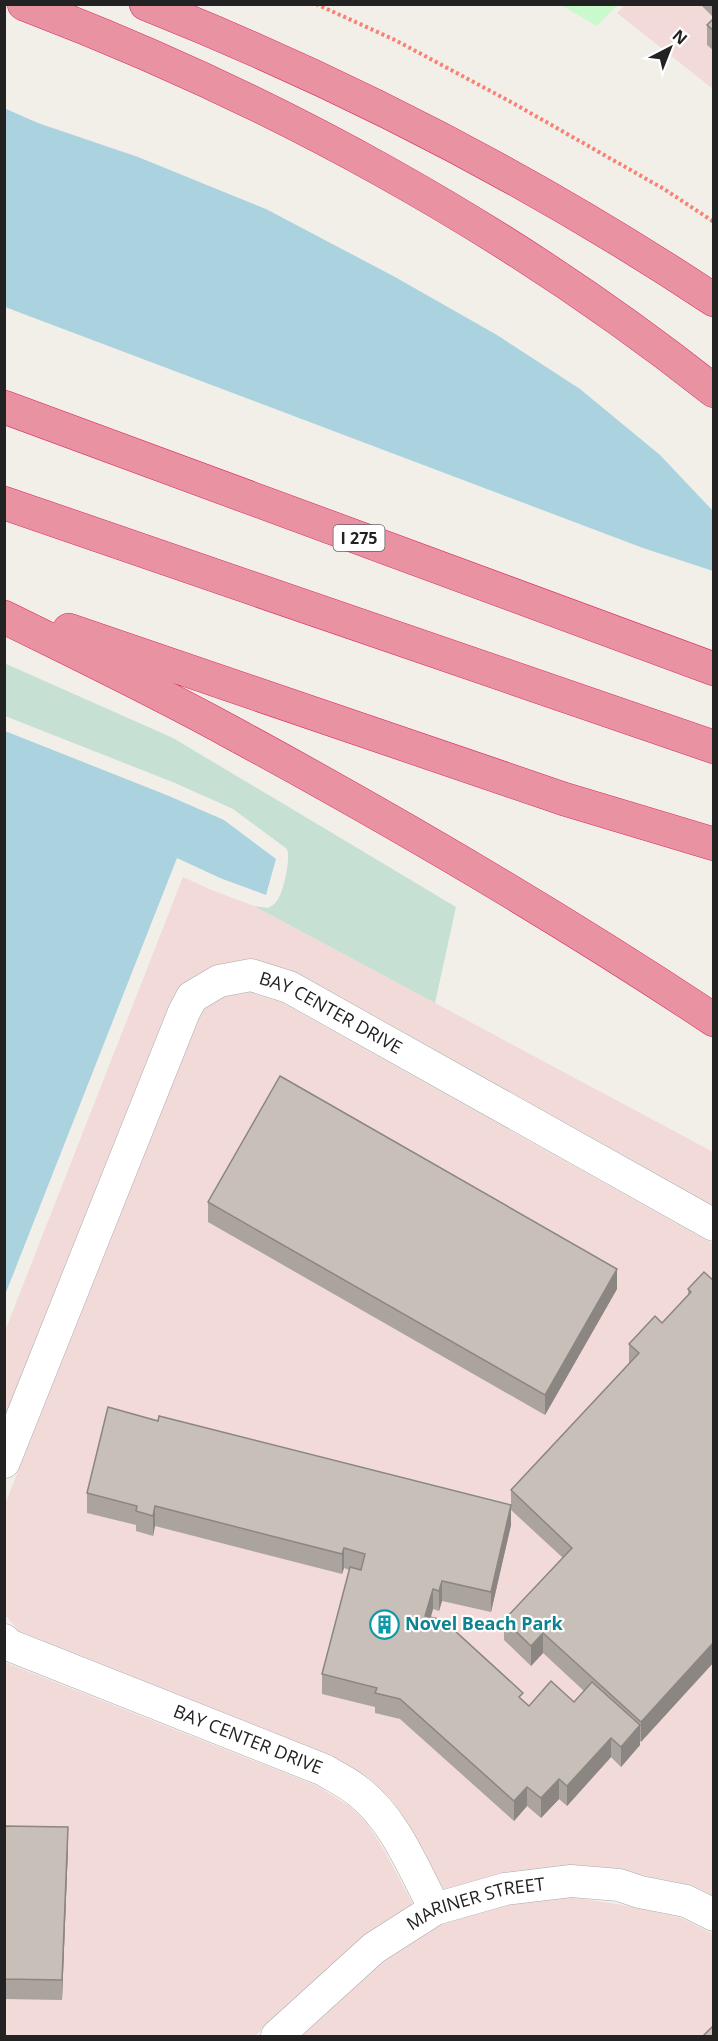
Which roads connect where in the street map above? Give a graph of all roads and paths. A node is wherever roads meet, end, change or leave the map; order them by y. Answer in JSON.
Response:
{"nodes":[{"id":1,"x":24,"y":4,"type":"edge"},
{"id":2,"x":146,"y":4,"type":"edge"},
{"id":3,"x":316,"y":4,"type":"edge"},
{"id":4,"x":714,"y":222,"type":"edge"},
{"id":5,"x":714,"y":300,"type":"edge"},
{"id":6,"x":714,"y":391,"type":"edge"},
{"id":7,"x":4,"y":407,"type":"edge"},
{"id":8,"x":4,"y":503,"type":"edge"},
{"id":9,"x":4,"y":609,"type":"edge"},
{"id":10,"x":4,"y":616,"type":"edge"},
{"id":11,"x":714,"y":669,"type":"edge"},
{"id":12,"x":714,"y":747,"type":"edge"},
{"id":13,"x":714,"y":844,"type":"edge"},
{"id":14,"x":714,"y":1020,"type":"edge"},
{"id":15,"x":714,"y":1225,"type":"edge"},
{"id":16,"x":4,"y":1462,"type":"edge"},
{"id":17,"x":4,"y":1640,"type":"edge"},
{"id":18,"x":435,"y":1909,"type":"junction"},
{"id":19,"x":714,"y":1915,"type":"edge"},
{"id":20,"x":277,"y":2037,"type":"edge"}],
"edges":[{"from":1,"to":6,"type":"highway"},
{"from":2,"to":5,"type":"highway"},
{"from":3,"to":4,"type":"path"},
{"from":7,"to":11,"type":"highway","number":"I 275"},
{"from":8,"to":12,"type":"highway"},
{"from":9,"to":13,"type":"highway"},
{"from":10,"to":14,"type":"highway"},
{"from":15,"to":16,"type":"street","name":"BAY CENTER DRIVE"},
{"from":17,"to":18,"type":"street","name":"BAY CENTER DRIVE"},
{"from":18,"to":19,"type":"street","name":"MARINER STREET"},
{"from":18,"to":20,"type":"street","name":"MARINER STREET"}]}
